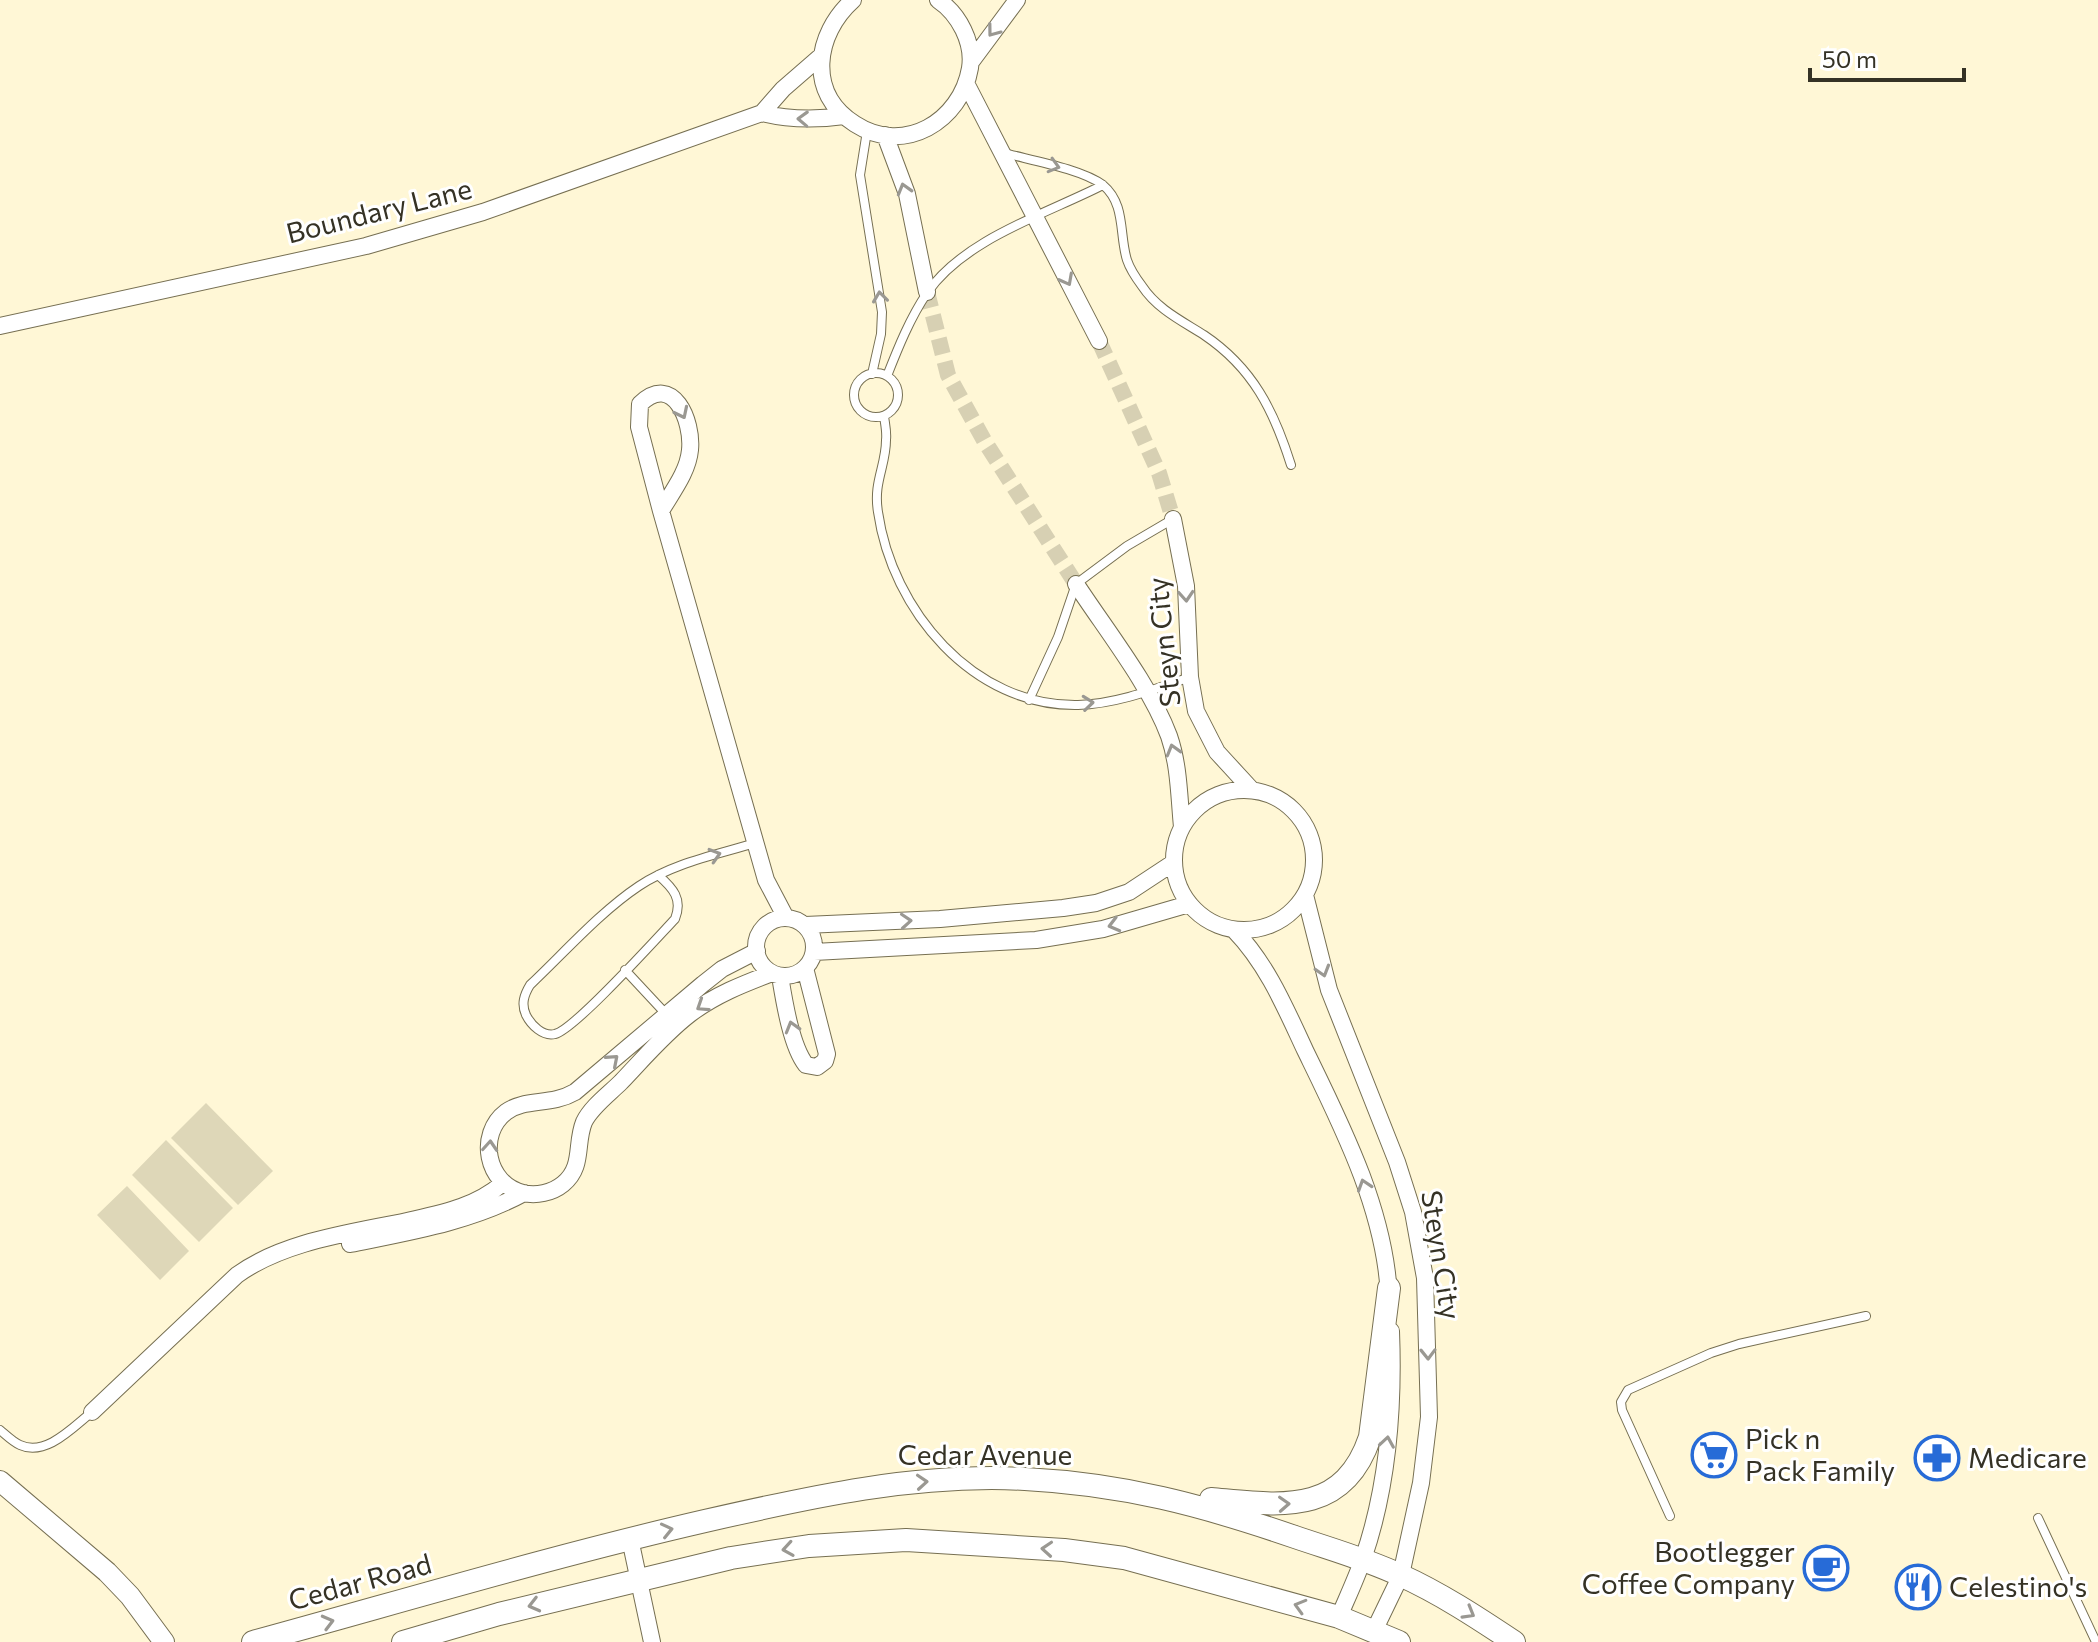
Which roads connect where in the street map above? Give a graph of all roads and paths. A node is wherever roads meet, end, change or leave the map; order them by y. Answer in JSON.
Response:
{"nodes":[{"id":1,"x":853,"y":0,"type":"edge"},
{"id":2,"x":938,"y":0,"type":"edge"},
{"id":3,"x":1017,"y":0,"type":"edge"},
{"id":4,"x":821,"y":56,"type":"junction"},
{"id":5,"x":971,"y":62,"type":"junction"},
{"id":6,"x":967,"y":85,"type":"junction"},
{"id":7,"x":762,"y":113,"type":"junction"},
{"id":8,"x":844,"y":116,"type":"junction"},
{"id":9,"x":867,"y":131,"type":"junction"},
{"id":10,"x":885,"y":135,"type":"junction"},
{"id":11,"x":1004,"y":153,"type":"junction"},
{"id":12,"x":1103,"y":185,"type":"junction"},
{"id":13,"x":1035,"y":219,"type":"junction"},
{"id":14,"x":927,"y":292,"type":"junction"},
{"id":15,"x":0,"y":326,"type":"edge"},
{"id":16,"x":1099,"y":341,"type":"tunnel mouth"},
{"id":17,"x":872,"y":374,"type":"junction"},
{"id":18,"x":887,"y":376,"type":"junction"},
{"id":19,"x":884,"y":416,"type":"junction"},
{"id":20,"x":1291,"y":465,"type":"dead end"},
{"id":21,"x":661,"y":511,"type":"junction"},
{"id":22,"x":1173,"y":519,"type":"joint"},
{"id":23,"x":1076,"y":584,"type":"junction"},
{"id":24,"x":1190,"y":677,"type":"junction"},
{"id":25,"x":1146,"y":692,"type":"junction"},
{"id":26,"x":1029,"y":700,"type":"junction"},
{"id":27,"x":1251,"y":789,"type":"junction"},
{"id":28,"x":1182,"y":827,"type":"junction"},
{"id":29,"x":756,"y":843,"type":"junction"},
{"id":30,"x":1173,"y":863,"type":"junction"},
{"id":31,"x":658,"y":875,"type":"junction"},
{"id":32,"x":766,"y":880,"type":"junction"},
{"id":33,"x":1305,"y":895,"type":"junction"},
{"id":34,"x":1189,"y":904,"type":"junction"},
{"id":35,"x":786,"y":918,"type":"junction"},
{"id":36,"x":769,"y":923,"type":"junction"},
{"id":37,"x":805,"y":925,"type":"junction"},
{"id":38,"x":1234,"y":930,"type":"junction"},
{"id":39,"x":757,"y":951,"type":"junction"},
{"id":40,"x":814,"y":952,"type":"junction"},
{"id":41,"x":805,"y":968,"type":"junction"},
{"id":42,"x":625,"y":970,"type":"junction"},
{"id":43,"x":776,"y":974,"type":"junction"},
{"id":44,"x":666,"y":1014,"type":"junction"},
{"id":45,"x":503,"y":1183,"type":"junction"},
{"id":46,"x":524,"y":1193,"type":"junction"},
{"id":47,"x":293,"y":1250,"type":"junction"},
{"id":48,"x":1389,"y":1288,"type":"junction"},
{"id":49,"x":1866,"y":1316,"type":"dead end"},
{"id":50,"x":92,"y":1412,"type":"joint"},
{"id":51,"x":0,"y":1430,"type":"edge"},
{"id":52,"x":0,"y":1481,"type":"edge"},
{"id":53,"x":1150,"y":1493,"type":"junction"},
{"id":54,"x":1670,"y":1516,"type":"dead end"},
{"id":55,"x":2038,"y":1518,"type":"dead end"},
{"id":56,"x":630,"y":1539,"type":"junction"},
{"id":57,"x":1363,"y":1560,"type":"junction"},
{"id":58,"x":1401,"y":1575,"type":"junction"},
{"id":59,"x":484,"y":1579,"type":"joint"},
{"id":60,"x":639,"y":1579,"type":"junction"},
{"id":61,"x":1339,"y":1617,"type":"junction"},
{"id":62,"x":1374,"y":1631,"type":"junction"},
{"id":63,"x":164,"y":1642,"type":"edge"},
{"id":64,"x":253,"y":1642,"type":"edge"},
{"id":65,"x":403,"y":1642,"type":"edge"},
{"id":66,"x":652,"y":1642,"type":"edge"},
{"id":67,"x":1399,"y":1642,"type":"edge"},
{"id":68,"x":1514,"y":1642,"type":"edge"},
{"id":69,"x":2096,"y":1642,"type":"edge"}],
"edges":[{"from":1,"to":4,"type":"street"},
{"from":2,"to":5,"type":"street"},
{"from":3,"to":5,"type":"street","one_way":true},
{"from":4,"to":7,"type":"street","name":"Boundary Lane"},
{"from":4,"to":8,"type":"street"},
{"from":5,"to":6,"type":"street"},
{"from":6,"to":10,"type":"street"},
{"from":6,"to":11,"type":"street"},
{"from":8,"to":7,"type":"street","name":"Boundary Lane","one_way":true},
{"from":7,"to":15,"type":"street","name":"Boundary Lane"},
{"from":8,"to":9,"type":"street"},
{"from":9,"to":10,"type":"street"},
{"from":17,"to":9,"type":"lane","one_way":true},
{"from":14,"to":10,"type":"street","one_way":true},
{"from":11,"to":12,"type":"lane","one_way":true},
{"from":11,"to":13,"type":"street"},
{"from":12,"to":13,"type":"lane"},
{"from":12,"to":20,"type":"lane"},
{"from":13,"to":14,"type":"lane"},
{"from":13,"to":16,"type":"street","one_way":true},
{"from":14,"to":18,"type":"lane"},
{"from":17,"to":18,"type":"lane"},
{"from":17,"to":19,"type":"lane"},
{"from":18,"to":19,"type":"lane"},
{"from":19,"to":26,"type":"lane"},
{"from":21,"to":21,"type":"street","one_way":true},
{"from":21,"to":29,"type":"street"},
{"from":22,"to":23,"type":"lane"},
{"from":22,"to":24,"type":"street","name":"Steyn City","one_way":true},
{"from":23,"to":25,"type":"street","name":"Steyn City"},
{"from":23,"to":26,"type":"lane"},
{"from":24,"to":25,"type":"lane"},
{"from":24,"to":27,"type":"street","name":"Steyn City"},
{"from":26,"to":25,"type":"lane","one_way":true},
{"from":28,"to":25,"type":"street","name":"Steyn City","one_way":true},
{"from":27,"to":28,"type":"street"},
{"from":27,"to":33,"type":"street"},
{"from":28,"to":30,"type":"street"},
{"from":31,"to":29,"type":"lane","one_way":true},
{"from":29,"to":32,"type":"street"},
{"from":30,"to":34,"type":"street"},
{"from":37,"to":30,"type":"street","one_way":true},
{"from":31,"to":42,"type":"lane"},
{"from":31,"to":42,"type":"lane"},
{"from":32,"to":35,"type":"street"},
{"from":32,"to":36,"type":"street"},
{"from":33,"to":38,"type":"street"},
{"from":33,"to":58,"type":"street","name":"Steyn City","one_way":true},
{"from":34,"to":38,"type":"street"},
{"from":34,"to":40,"type":"street","one_way":true},
{"from":35,"to":36,"type":"street"},
{"from":35,"to":37,"type":"street"},
{"from":36,"to":39,"type":"street"},
{"from":37,"to":40,"type":"street"},
{"from":48,"to":38,"type":"street","name":"Steyn City","one_way":true},
{"from":39,"to":43,"type":"street"},
{"from":39,"to":44,"type":"street"},
{"from":40,"to":41,"type":"street"},
{"from":41,"to":43,"type":"street"},
{"from":41,"to":43,"type":"street","one_way":true},
{"from":42,"to":44,"type":"lane"},
{"from":43,"to":46,"type":"street","one_way":true},
{"from":45,"to":44,"type":"street","one_way":true},
{"from":45,"to":46,"type":"street"},
{"from":45,"to":47,"type":"street"},
{"from":46,"to":47,"type":"street"},
{"from":47,"to":50,"type":"street"},
{"from":53,"to":48,"type":"main road","one_way":true},
{"from":57,"to":48,"type":"street","name":"Steyn City","one_way":true},
{"from":49,"to":54,"type":"lane"},
{"from":50,"to":51,"type":"lane"},
{"from":52,"to":63,"type":"street"},
{"from":56,"to":53,"type":"main road","name":"Cedar Avenue","one_way":true},
{"from":53,"to":57,"type":"main road","name":"Cedar Avenue"},
{"from":55,"to":69,"type":"lane"},
{"from":56,"to":59,"type":"main road","name":"Cedar Avenue"},
{"from":56,"to":60,"type":"street"},
{"from":57,"to":58,"type":"main road","name":"Cedar Avenue"},
{"from":57,"to":61,"type":"street","name":"Steyn City"},
{"from":58,"to":62,"type":"street","name":"Steyn City"},
{"from":58,"to":68,"type":"main road","name":"Cedar Avenue","one_way":true},
{"from":64,"to":59,"type":"main road","name":"Cedar Road","one_way":true},
{"from":61,"to":60,"type":"main road","one_way":true},
{"from":60,"to":65,"type":"main road","one_way":true},
{"from":60,"to":66,"type":"street"},
{"from":61,"to":62,"type":"main road"},
{"from":62,"to":67,"type":"main road"}]}
